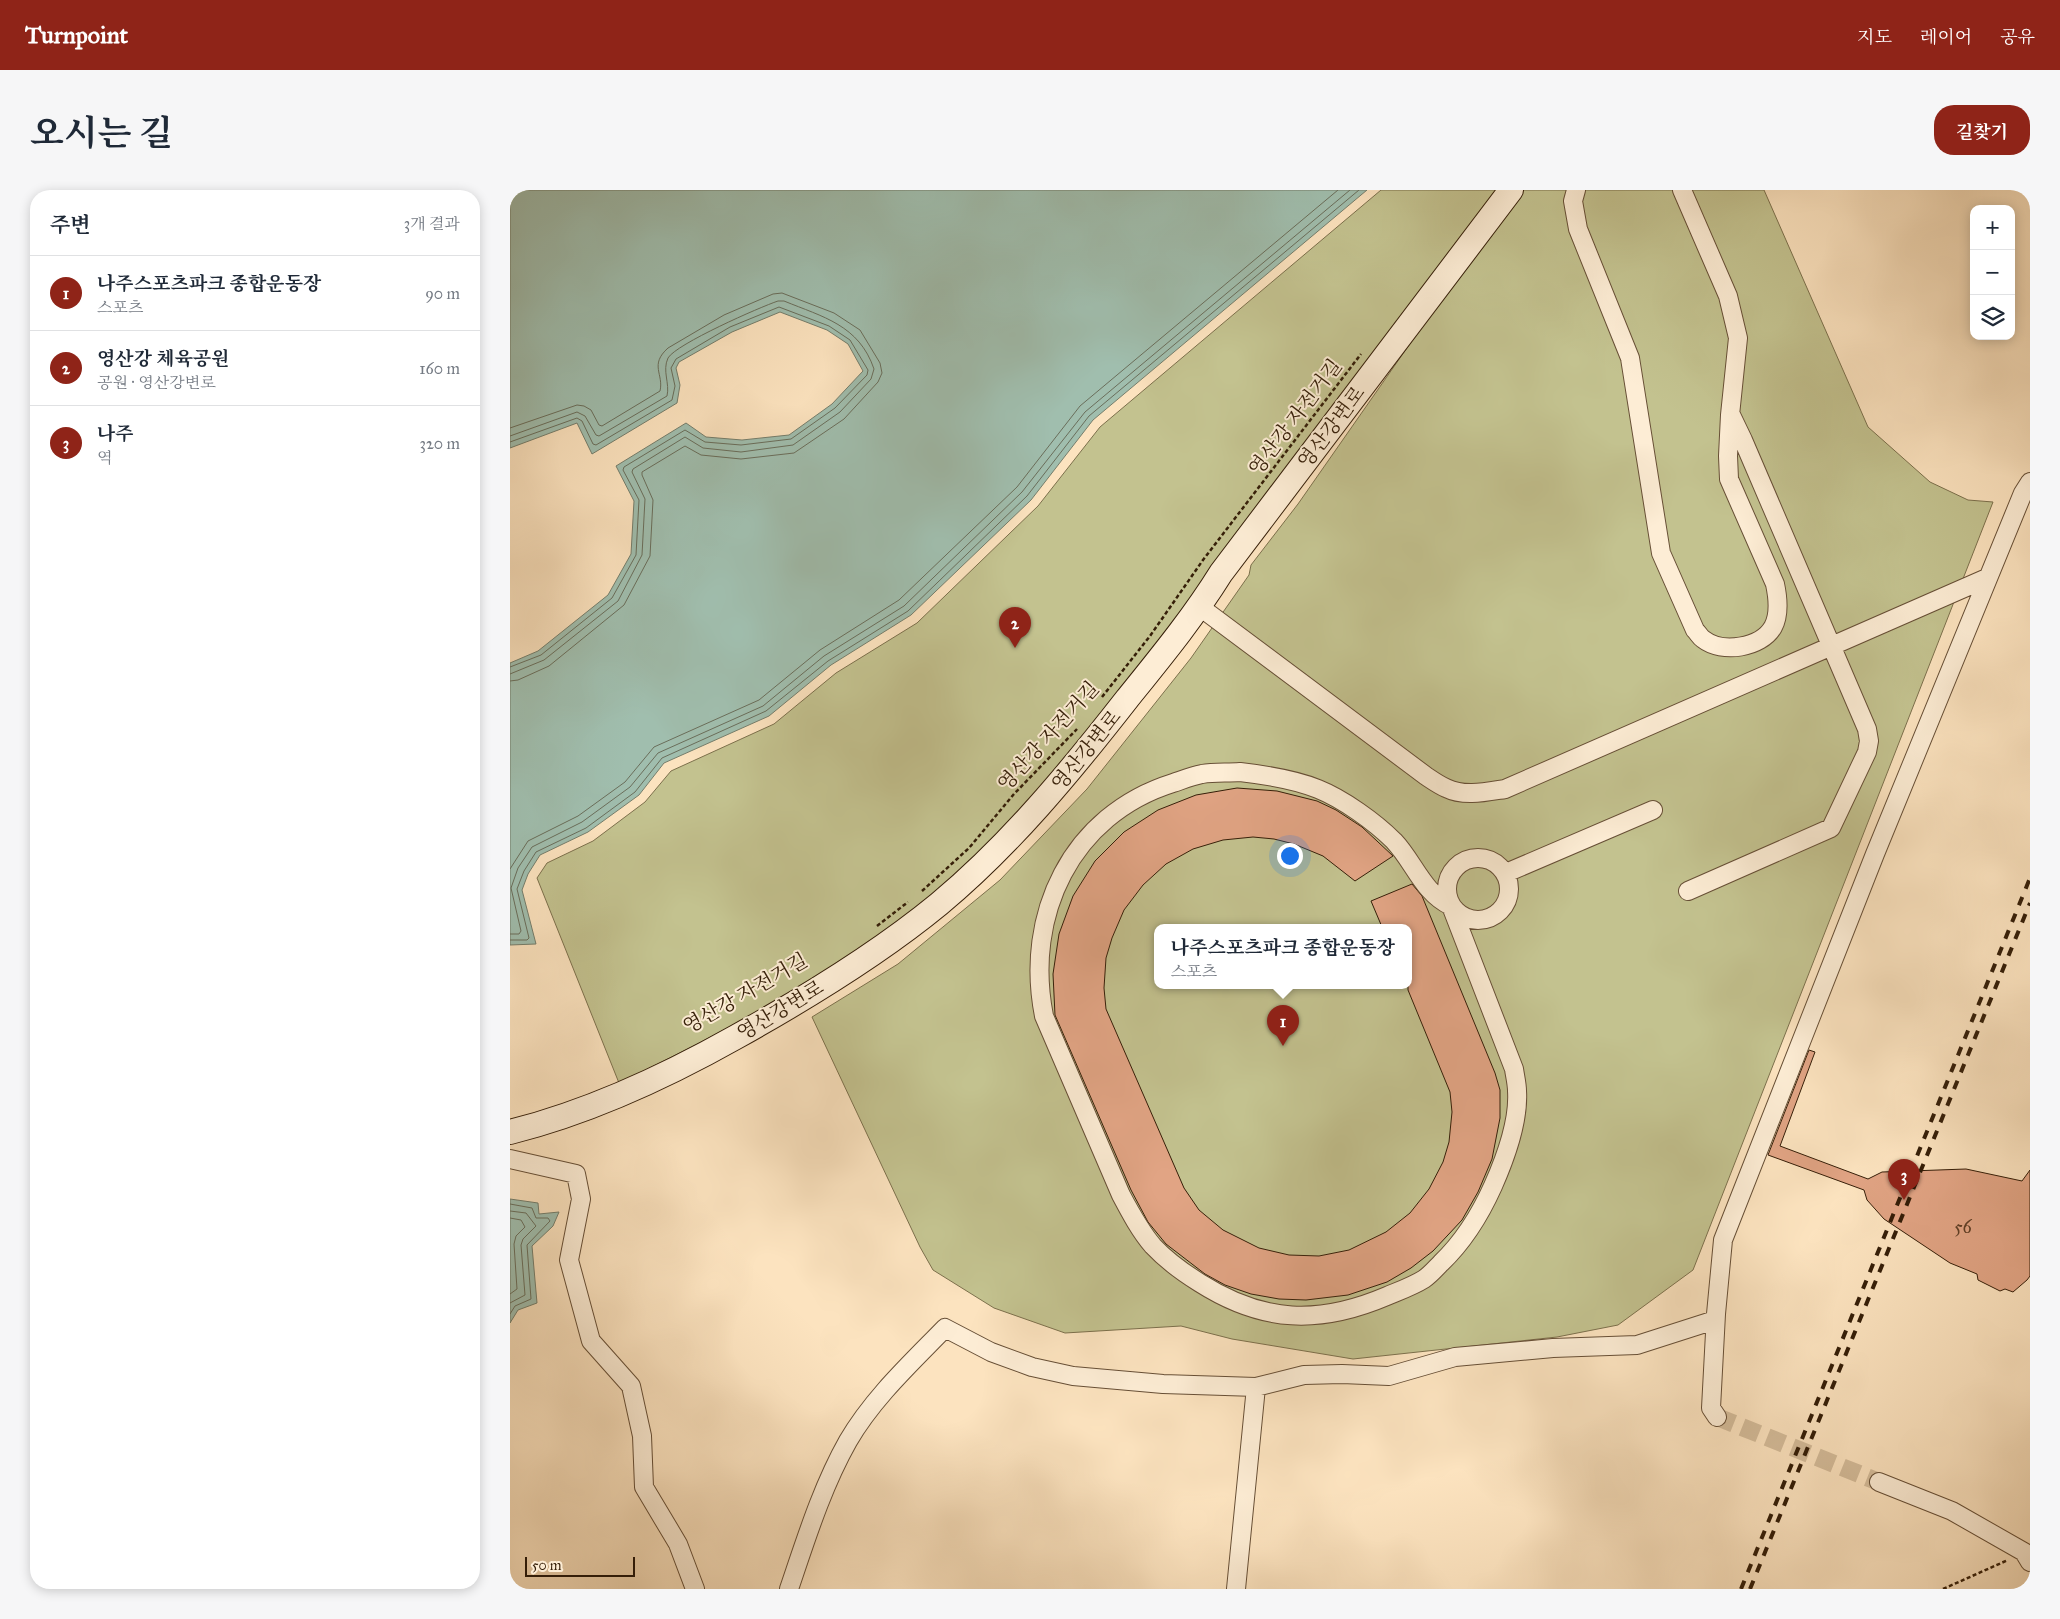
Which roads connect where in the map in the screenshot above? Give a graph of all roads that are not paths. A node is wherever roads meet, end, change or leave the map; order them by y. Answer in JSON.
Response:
{"nodes":[{"id":1,"x":1511,"y":190,"type":"edge"},
{"id":2,"x":1576,"y":190,"type":"edge"},
{"id":3,"x":1682,"y":190,"type":"edge"},
{"id":4,"x":1730,"y":415,"type":"junction"},
{"id":5,"x":2030,"y":482,"type":"edge"},
{"id":6,"x":1987,"y":578,"type":"junction"},
{"id":7,"x":1200,"y":607,"type":"junction"},
{"id":8,"x":1832,"y":646,"type":"junction"},
{"id":9,"x":1653,"y":810,"type":"dead end"},
{"id":10,"x":1506,"y":873,"type":"junction"},
{"id":11,"x":1688,"y":891,"type":"dead end"},
{"id":12,"x":1452,"y":906,"type":"junction"},
{"id":13,"x":510,"y":1132,"type":"edge"},
{"id":14,"x":510,"y":1159,"type":"edge"},
{"id":15,"x":1715,"y":1320,"type":"junction"},
{"id":16,"x":1256,"y":1387,"type":"junction"},
{"id":17,"x":1717,"y":1417,"type":"dead end"},
{"id":18,"x":1879,"y":1482,"type":"tunnel mouth"},
{"id":19,"x":2027,"y":1557,"type":"edge"},
{"id":20,"x":695,"y":1589,"type":"edge"},
{"id":21,"x":789,"y":1589,"type":"edge"},
{"id":22,"x":1236,"y":1589,"type":"edge"}],
"edges":[{"from":1,"to":7,"type":"street","name":"영산강변로"},
{"from":2,"to":4,"type":"street"},
{"from":3,"to":4,"type":"street"},
{"from":4,"to":8,"type":"street"},
{"from":5,"to":6,"type":"street"},
{"from":6,"to":8,"type":"street"},
{"from":6,"to":15,"type":"street"},
{"from":7,"to":8,"type":"street"},
{"from":7,"to":13,"type":"street","name":"영산강변로"},
{"from":8,"to":11,"type":"street"},
{"from":9,"to":10,"type":"street"},
{"from":10,"to":12,"type":"street"},
{"from":10,"to":12,"type":"street"},
{"from":12,"to":12,"type":"street"},
{"from":14,"to":20,"type":"street"},
{"from":15,"to":16,"type":"street"},
{"from":15,"to":17,"type":"street"},
{"from":16,"to":21,"type":"street"},
{"from":16,"to":22,"type":"street"},
{"from":18,"to":19,"type":"street"}]}
